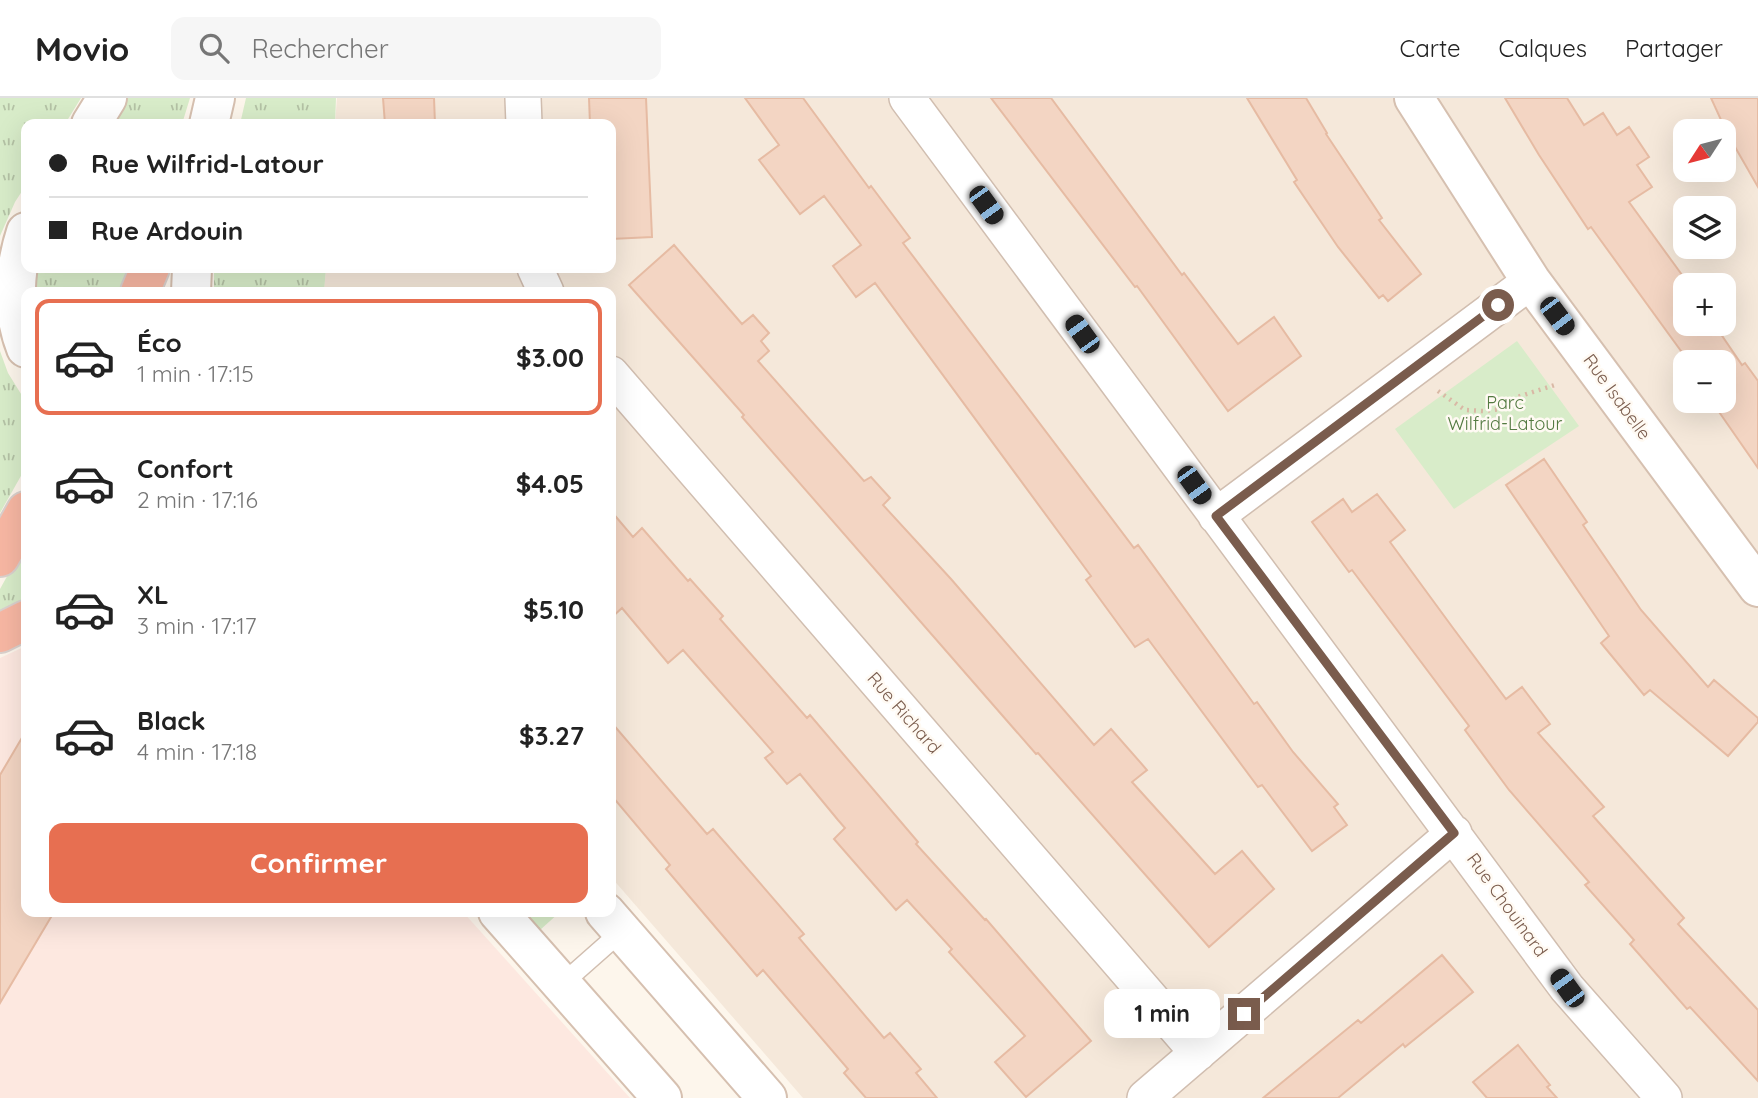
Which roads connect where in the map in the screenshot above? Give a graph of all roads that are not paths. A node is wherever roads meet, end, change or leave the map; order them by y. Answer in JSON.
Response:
{"nodes":[{"id":1,"x":107,"y":98,"type":"edge"},
{"id":2,"x":215,"y":98,"type":"edge"},
{"id":3,"x":523,"y":98,"type":"edge"},
{"id":4,"x":907,"y":98,"type":"edge"},
{"id":5,"x":1414,"y":98,"type":"edge"},
{"id":6,"x":94,"y":119,"type":"edge"},
{"id":7,"x":210,"y":119,"type":"edge"},
{"id":8,"x":524,"y":119,"type":"edge"},
{"id":9,"x":21,"y":250,"type":"edge"},
{"id":10,"x":1531,"y":281,"type":"junction"},
{"id":11,"x":21,"y":333,"type":"edge"},
{"id":12,"x":616,"y":380,"type":"edge"},
{"id":13,"x":1216,"y":516,"type":"junction"},
{"id":14,"x":21,"y":520,"type":"edge"},
{"id":15,"x":0,"y":557,"type":"edge"},
{"id":16,"x":1758,"y":587,"type":"edge"},
{"id":17,"x":21,"y":622,"type":"edge"},
{"id":18,"x":0,"y":633,"type":"edge"},
{"id":19,"x":1454,"y":833,"type":"junction"},
{"id":20,"x":502,"y":917,"type":"edge"},
{"id":21,"x":613,"y":921,"type":"edge"},
{"id":22,"x":562,"y":984,"type":"junction"},
{"id":23,"x":1198,"y":1053,"type":"junction"},
{"id":24,"x":663,"y":1098,"type":"edge"},
{"id":25,"x":767,"y":1098,"type":"edge"},
{"id":26,"x":1145,"y":1098,"type":"edge"},
{"id":27,"x":1664,"y":1098,"type":"edge"}],
"edges":[{"from":1,"to":6,"type":"street"},
{"from":2,"to":7,"type":"street"},
{"from":3,"to":8,"type":"street"},
{"from":4,"to":13,"type":"street","name":"Rue Chouinard"},
{"from":5,"to":10,"type":"street","name":"Rue Isabelle"},
{"from":9,"to":11,"type":"street"},
{"from":10,"to":13,"type":"street"},
{"from":10,"to":16,"type":"street","name":"Rue Isabelle"},
{"from":12,"to":23,"type":"street","name":"Rue Richard"},
{"from":13,"to":19,"type":"street","name":"Rue Chouinard"},
{"from":14,"to":15,"type":"highway"},
{"from":17,"to":18,"type":"highway"},
{"from":19,"to":23,"type":"street"},
{"from":19,"to":27,"type":"street","name":"Rue Chouinard"},
{"from":20,"to":22,"type":"street"},
{"from":21,"to":22,"type":"lane"},
{"from":21,"to":25,"type":"street"},
{"from":22,"to":24,"type":"street"},
{"from":23,"to":26,"type":"street"}]}
